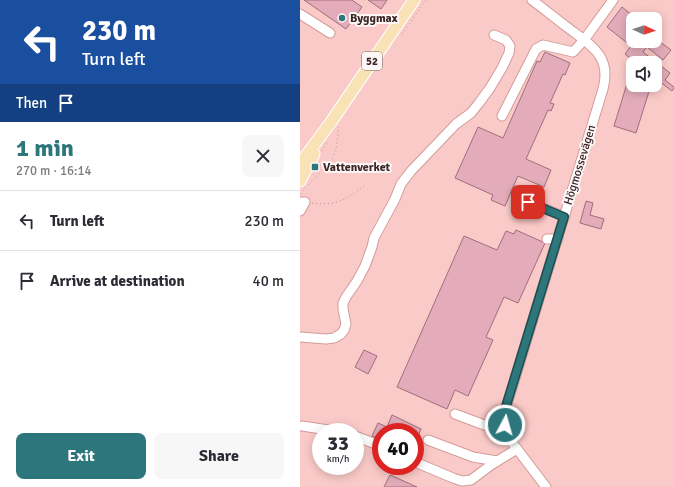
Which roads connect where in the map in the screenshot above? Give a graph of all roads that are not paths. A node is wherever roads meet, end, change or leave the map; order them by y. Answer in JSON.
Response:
{"nodes":[{"id":1,"x":414,"y":0,"type":"edge"},
{"id":2,"x":614,"y":0,"type":"edge"},
{"id":3,"x":535,"y":2,"type":"edge"},
{"id":4,"x":300,"y":14,"type":"edge"},
{"id":5,"x":330,"y":33,"type":"dead end"},
{"id":6,"x":494,"y":35,"type":"dead end"},
{"id":7,"x":584,"y":40,"type":"junction"},
{"id":8,"x":502,"y":116,"type":"dead end"},
{"id":9,"x":335,"y":122,"type":"junction"},
{"id":10,"x":300,"y":164,"type":"edge"},
{"id":11,"x":300,"y":181,"type":"edge"},
{"id":12,"x":302,"y":199,"type":"edge"},
{"id":13,"x":528,"y":202,"type":"dead end"},
{"id":14,"x":300,"y":211,"type":"edge"},
{"id":15,"x":564,"y":217,"type":"junction"},
{"id":16,"x":547,"y":239,"type":"dead end"},
{"id":17,"x":558,"y":240,"type":"junction"},
{"id":18,"x":300,"y":337,"type":"edge"},
{"id":19,"x":455,"y":414,"type":"dead end"},
{"id":20,"x":505,"y":425,"type":"junction"},
{"id":21,"x":302,"y":426,"type":"dead end"},
{"id":22,"x":312,"y":428,"type":"edge"},
{"id":23,"x":428,"y":440,"type":"dead end"},
{"id":24,"x":517,"y":449,"type":"junction"},
{"id":25,"x":497,"y":461,"type":"junction"},
{"id":26,"x":424,"y":466,"type":"edge"},
{"id":27,"x":546,"y":487,"type":"edge"}],
"edges":[{"from":1,"to":9,"type":"main road","number":"52"},
{"from":2,"to":7,"type":"street"},
{"from":3,"to":7,"type":"street","name":"Högmossevägen"},
{"from":4,"to":5,"type":"street"},
{"from":6,"to":18,"type":"street"},
{"from":7,"to":8,"type":"street"},
{"from":7,"to":15,"type":"street","name":"Högmossevägen"},
{"from":9,"to":10,"type":"main road","number":"52"},
{"from":9,"to":11,"type":"main road","number":"52"},
{"from":12,"to":14,"type":"street"},
{"from":13,"to":15,"type":"street"},
{"from":15,"to":17,"type":"street","name":"Högmossevägen"},
{"from":16,"to":17,"type":"street"},
{"from":17,"to":20,"type":"street","name":"Högmossevägen"},
{"from":19,"to":20,"type":"street"},
{"from":20,"to":24,"type":"street","name":"Högmossevägen"},
{"from":21,"to":22,"type":"street"},
{"from":23,"to":25,"type":"street"},
{"from":24,"to":25,"type":"street"},
{"from":24,"to":27,"type":"street","name":"Högmossevägen"},
{"from":25,"to":26,"type":"street"}]}
